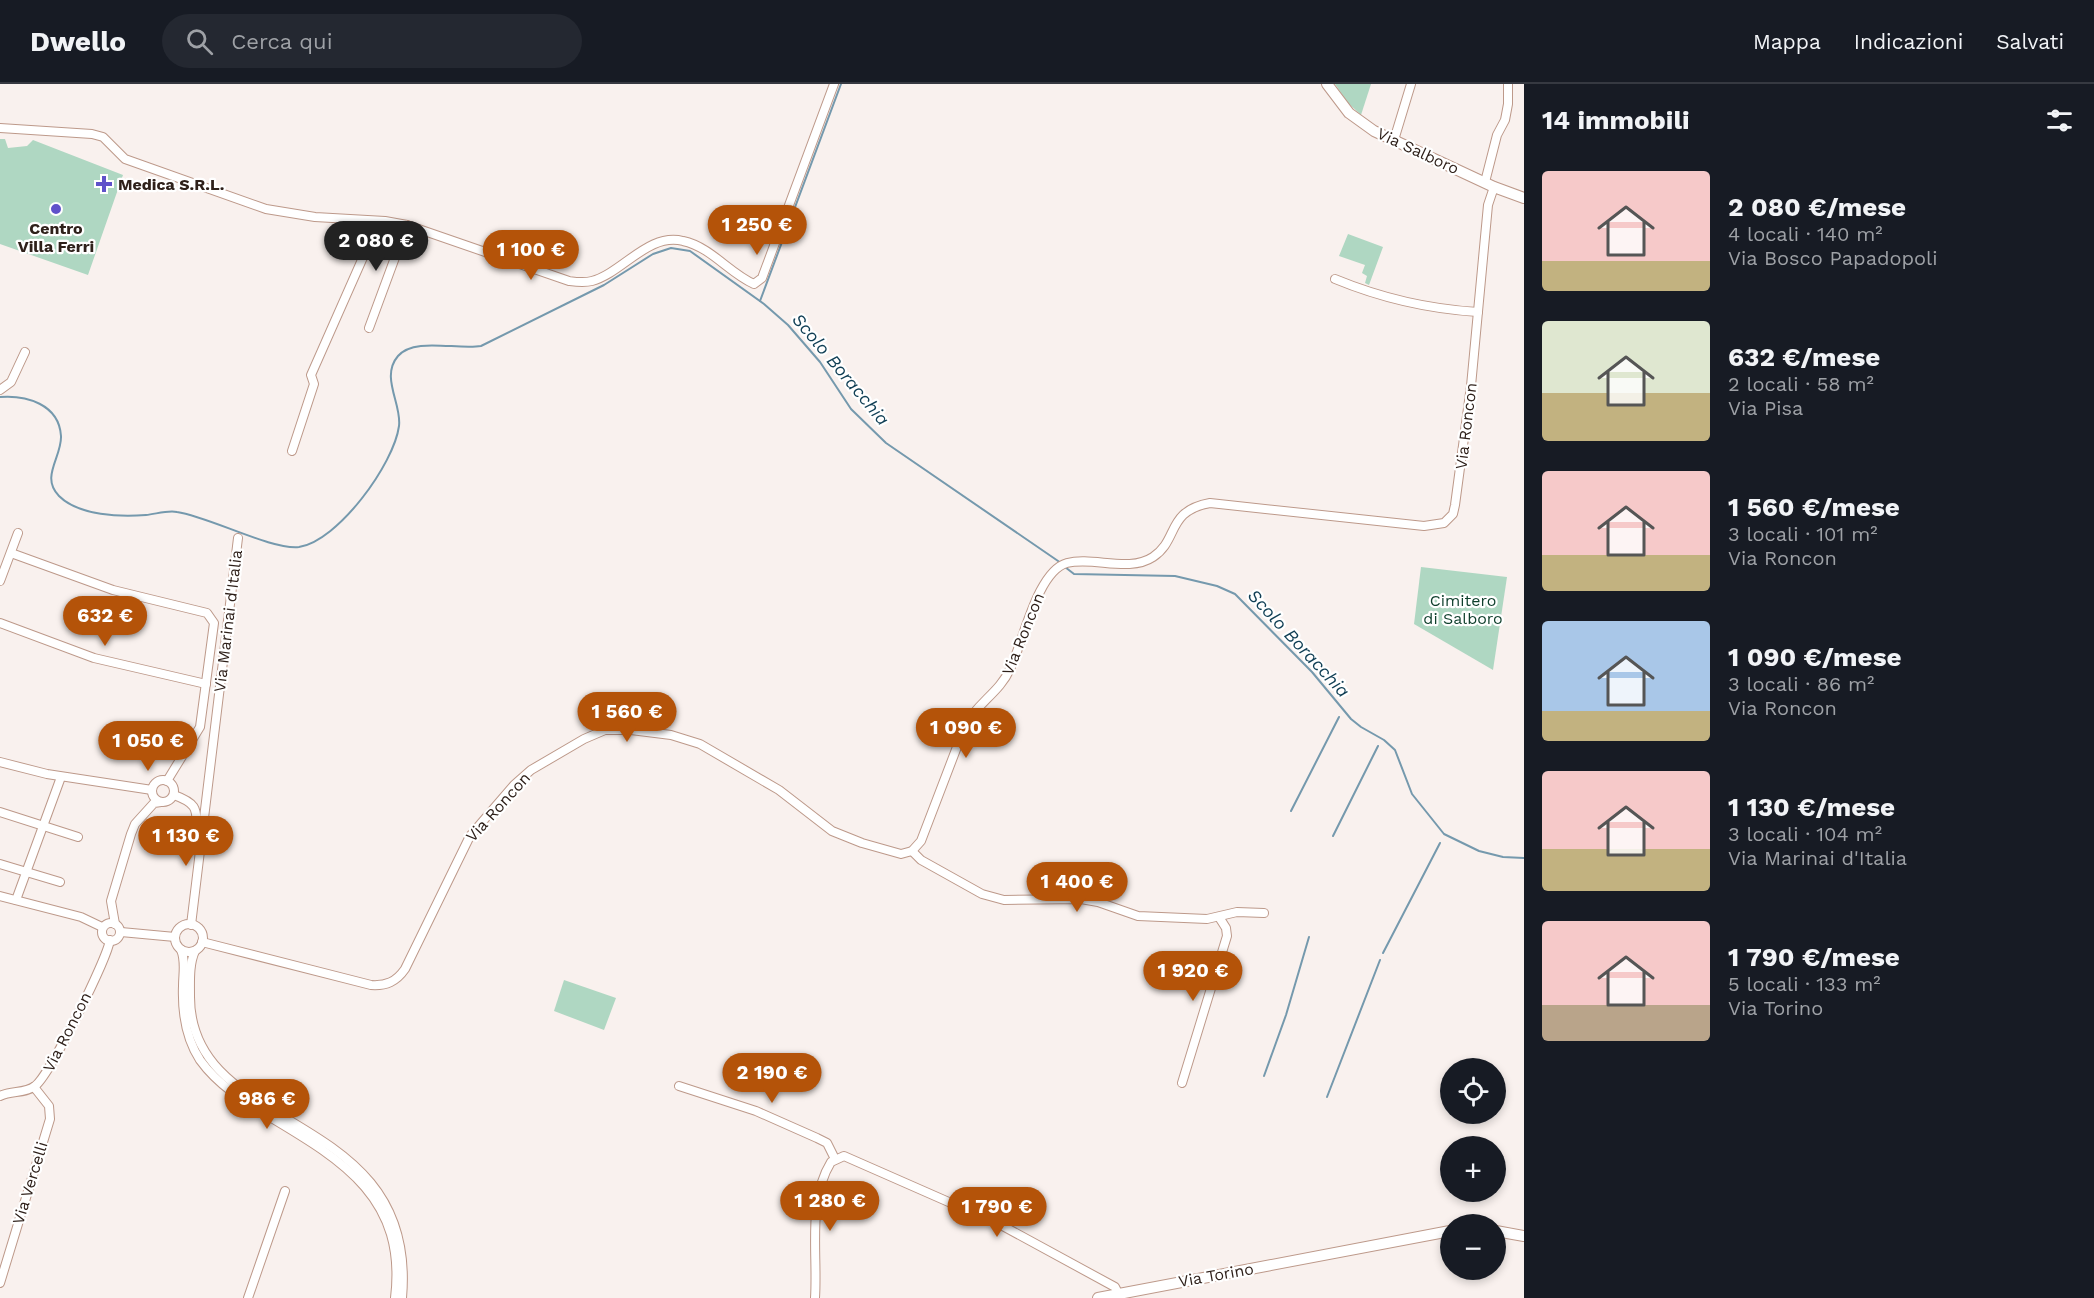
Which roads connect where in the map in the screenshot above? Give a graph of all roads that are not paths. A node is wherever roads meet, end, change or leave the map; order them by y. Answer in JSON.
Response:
{"nodes":[{"id":1,"x":834,"y":84,"type":"edge"},
{"id":2,"x":1327,"y":84,"type":"edge"},
{"id":3,"x":1411,"y":84,"type":"edge"},
{"id":4,"x":1508,"y":84,"type":"edge"},
{"id":5,"x":0,"y":128,"type":"edge"},
{"id":6,"x":1394,"y":140,"type":"junction"},
{"id":7,"x":1489,"y":185,"type":"junction"},
{"id":8,"x":1524,"y":198,"type":"edge"},
{"id":9,"x":377,"y":220,"type":"junction"},
{"id":10,"x":407,"y":225,"type":"junction"},
{"id":11,"x":1335,"y":279,"type":"dead end"},
{"id":12,"x":1478,"y":312,"type":"junction"},
{"id":13,"x":369,"y":328,"type":"dead end"},
{"id":14,"x":25,"y":352,"type":"dead end"},
{"id":15,"x":0,"y":390,"type":"edge"},
{"id":16,"x":292,"y":451,"type":"dead end"},
{"id":17,"x":18,"y":533,"type":"dead end"},
{"id":18,"x":238,"y":538,"type":"dead end"},
{"id":19,"x":11,"y":552,"type":"junction"},
{"id":20,"x":0,"y":581,"type":"edge"},
{"id":21,"x":0,"y":623,"type":"edge"},
{"id":22,"x":206,"y":684,"type":"junction"},
{"id":23,"x":0,"y":762,"type":"edge"},
{"id":24,"x":61,"y":777,"type":"junction"},
{"id":25,"x":167,"y":781,"type":"junction"},
{"id":26,"x":152,"y":790,"type":"junction"},
{"id":27,"x":174,"y":795,"type":"junction"},
{"id":28,"x":161,"y":802,"type":"junction"},
{"id":29,"x":0,"y":812,"type":"edge"},
{"id":30,"x":43,"y":826,"type":"junction"},
{"id":31,"x":78,"y":837,"type":"dead end"},
{"id":32,"x":201,"y":848,"type":"junction"},
{"id":33,"x":912,"y":851,"type":"junction"},
{"id":34,"x":0,"y":864,"type":"edge"},
{"id":35,"x":26,"y":872,"type":"junction"},
{"id":36,"x":60,"y":882,"type":"dead end"},
{"id":37,"x":0,"y":896,"type":"edge"},
{"id":38,"x":16,"y":900,"type":"junction"},
{"id":39,"x":1263,"y":913,"type":"dead end"},
{"id":40,"x":1219,"y":917,"type":"junction"},
{"id":41,"x":115,"y":924,"type":"junction"},
{"id":42,"x":191,"y":925,"type":"junction"},
{"id":43,"x":102,"y":927,"type":"junction"},
{"id":44,"x":121,"y":932,"type":"junction"},
{"id":45,"x":175,"y":937,"type":"junction"},
{"id":46,"x":110,"y":940,"type":"junction"},
{"id":47,"x":202,"y":942,"type":"junction"},
{"id":48,"x":181,"y":950,"type":"junction"},
{"id":49,"x":195,"y":951,"type":"junction"},
{"id":50,"x":1182,"y":1083,"type":"dead end"},
{"id":51,"x":679,"y":1086,"type":"dead end"},
{"id":52,"x":34,"y":1087,"type":"junction"},
{"id":53,"x":0,"y":1096,"type":"edge"},
{"id":54,"x":835,"y":1159,"type":"junction"},
{"id":55,"x":285,"y":1191,"type":"dead end"},
{"id":56,"x":1440,"y":1233,"type":"edge"},
{"id":57,"x":1506,"y":1233,"type":"edge"},
{"id":58,"x":1524,"y":1236,"type":"edge"},
{"id":59,"x":0,"y":1283,"type":"edge"},
{"id":60,"x":1118,"y":1293,"type":"junction"},
{"id":61,"x":248,"y":1298,"type":"edge"},
{"id":62,"x":395,"y":1298,"type":"edge"},
{"id":63,"x":402,"y":1298,"type":"edge"},
{"id":64,"x":815,"y":1298,"type":"edge"},
{"id":65,"x":1098,"y":1298,"type":"edge"}],
"edges":[{"from":1,"to":10,"type":"street"},
{"from":2,"to":6,"type":"street","name":"Via Salboro"},
{"from":3,"to":6,"type":"street"},
{"from":4,"to":7,"type":"street","name":"Via Roncon"},
{"from":5,"to":9,"type":"street"},
{"from":6,"to":7,"type":"street","name":"Via Salboro"},
{"from":7,"to":8,"type":"street","name":"Via Salboro"},
{"from":7,"to":12,"type":"street","name":"Via Roncon"},
{"from":9,"to":10,"type":"street"},
{"from":9,"to":16,"type":"street"},
{"from":10,"to":13,"type":"street"},
{"from":11,"to":12,"type":"street"},
{"from":12,"to":33,"type":"street","name":"Via Roncon"},
{"from":14,"to":15,"type":"street"},
{"from":17,"to":19,"type":"street"},
{"from":18,"to":32,"type":"street","name":"Via Marinai d'Italia"},
{"from":19,"to":20,"type":"street"},
{"from":19,"to":22,"type":"street"},
{"from":21,"to":22,"type":"street"},
{"from":22,"to":25,"type":"street"},
{"from":23,"to":24,"type":"street"},
{"from":24,"to":26,"type":"street"},
{"from":24,"to":30,"type":"street"},
{"from":25,"to":26,"type":"street"},
{"from":25,"to":27,"type":"street"},
{"from":26,"to":28,"type":"street"},
{"from":27,"to":28,"type":"street"},
{"from":27,"to":32,"type":"street","name":"Via Marinai d'Italia"},
{"from":28,"to":41,"type":"street"},
{"from":29,"to":30,"type":"street"},
{"from":30,"to":31,"type":"street"},
{"from":30,"to":35,"type":"street"},
{"from":32,"to":42,"type":"street","name":"Via Marinai d'Italia"},
{"from":33,"to":40,"type":"street"},
{"from":33,"to":47,"type":"street","name":"Via Roncon"},
{"from":34,"to":35,"type":"street"},
{"from":35,"to":36,"type":"street"},
{"from":35,"to":38,"type":"street"},
{"from":37,"to":38,"type":"street"},
{"from":38,"to":43,"type":"street"},
{"from":39,"to":40,"type":"street"},
{"from":40,"to":50,"type":"street"},
{"from":41,"to":43,"type":"street"},
{"from":41,"to":44,"type":"street"},
{"from":42,"to":45,"type":"street"},
{"from":42,"to":47,"type":"street"},
{"from":43,"to":46,"type":"street"},
{"from":44,"to":45,"type":"street"},
{"from":44,"to":46,"type":"street"},
{"from":45,"to":48,"type":"street"},
{"from":46,"to":52,"type":"street","name":"Via Roncon"},
{"from":47,"to":49,"type":"street"},
{"from":48,"to":49,"type":"street"},
{"from":48,"to":62,"type":"street"},
{"from":49,"to":63,"type":"street"},
{"from":51,"to":54,"type":"street"},
{"from":52,"to":53,"type":"street","name":"Via Roncon"},
{"from":52,"to":59,"type":"street","name":"Via Vercelli"},
{"from":54,"to":60,"type":"street"},
{"from":54,"to":64,"type":"street"},
{"from":55,"to":61,"type":"street"},
{"from":56,"to":60,"type":"street","name":"Via Torino"},
{"from":57,"to":58,"type":"street"},
{"from":60,"to":65,"type":"street","name":"Via Torino"}]}
